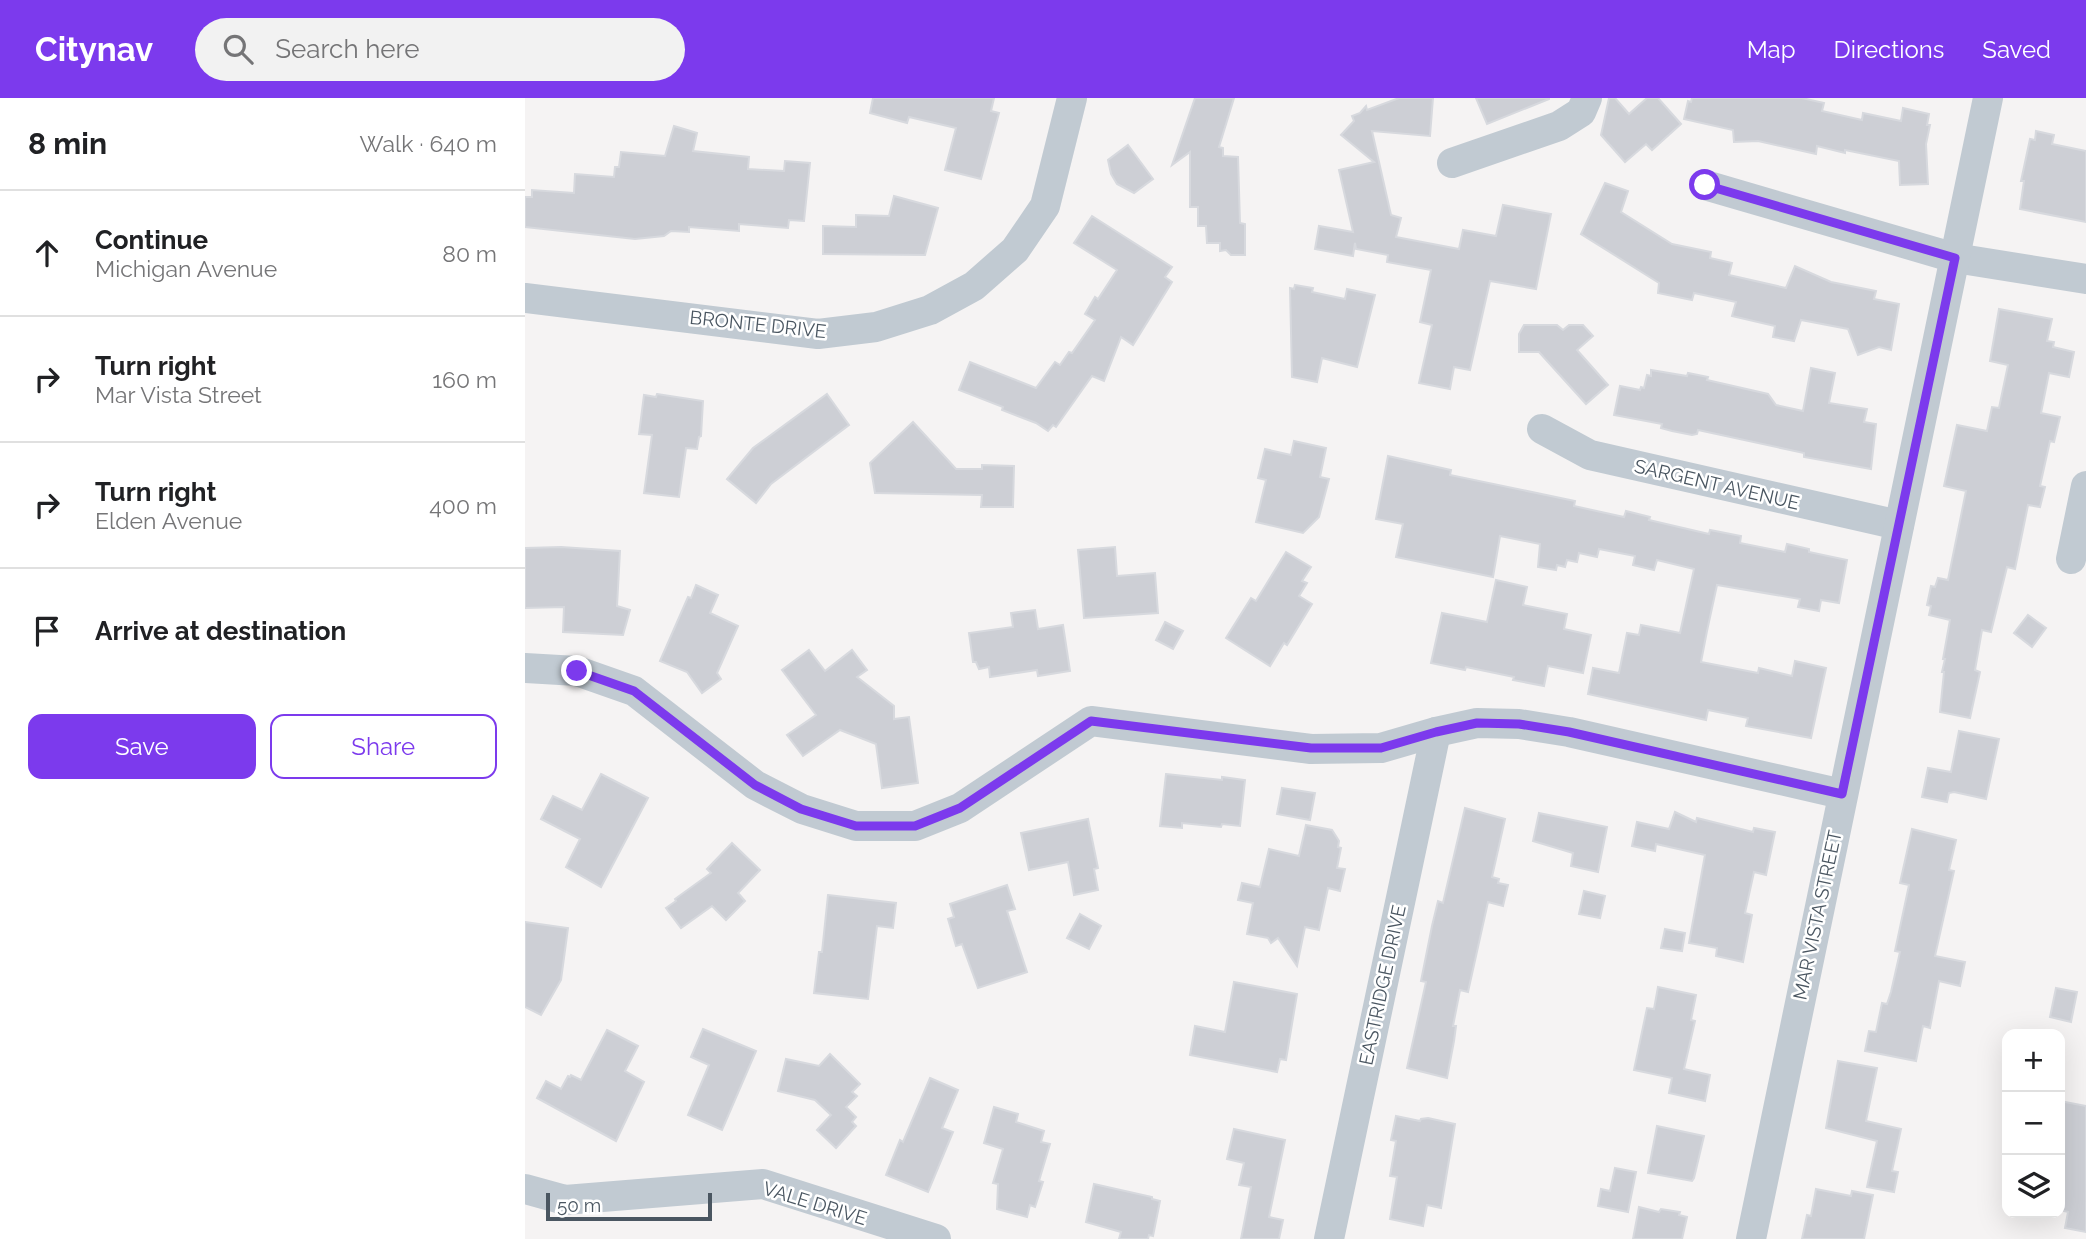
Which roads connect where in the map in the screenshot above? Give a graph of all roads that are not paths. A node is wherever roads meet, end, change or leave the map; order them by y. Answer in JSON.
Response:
{"nodes":[{"id":1,"x":1072,"y":98,"type":"edge"},
{"id":2,"x":1587,"y":98,"type":"edge"},
{"id":3,"x":1988,"y":98,"type":"edge"},
{"id":4,"x":1452,"y":163,"type":"dead end"},
{"id":5,"x":1705,"y":185,"type":"dead end"},
{"id":6,"x":1955,"y":258,"type":"junction"},
{"id":7,"x":2086,"y":279,"type":"edge"},
{"id":8,"x":525,"y":298,"type":"edge"},
{"id":9,"x":1542,"y":429,"type":"dead end"},
{"id":10,"x":2086,"y":486,"type":"edge"},
{"id":11,"x":1899,"y":525,"type":"junction"},
{"id":12,"x":2071,"y":559,"type":"dead end"},
{"id":13,"x":525,"y":668,"type":"edge"},
{"id":14,"x":1436,"y":732,"type":"junction"},
{"id":15,"x":1842,"y":794,"type":"junction"},
{"id":16,"x":525,"y":1189,"type":"edge"},
{"id":17,"x":936,"y":1239,"type":"edge"},
{"id":18,"x":1329,"y":1239,"type":"edge"},
{"id":19,"x":1751,"y":1239,"type":"edge"}],
"edges":[{"from":1,"to":8,"type":"street","name":"BRONTE DRIVE"},
{"from":2,"to":4,"type":"street"},
{"from":3,"to":6,"type":"street","name":"MAR VISTA STREET"},
{"from":5,"to":6,"type":"street"},
{"from":6,"to":7,"type":"street"},
{"from":6,"to":11,"type":"street","name":"MAR VISTA STREET"},
{"from":9,"to":11,"type":"street","name":"SARGENT AVENUE"},
{"from":10,"to":12,"type":"street"},
{"from":11,"to":15,"type":"street","name":"MAR VISTA STREET"},
{"from":13,"to":14,"type":"street"},
{"from":14,"to":15,"type":"street"},
{"from":14,"to":18,"type":"street","name":"EASTRIDGE DRIVE"},
{"from":15,"to":19,"type":"street","name":"MAR VISTA STREET"},
{"from":16,"to":17,"type":"street","name":"VALE DRIVE"}]}
